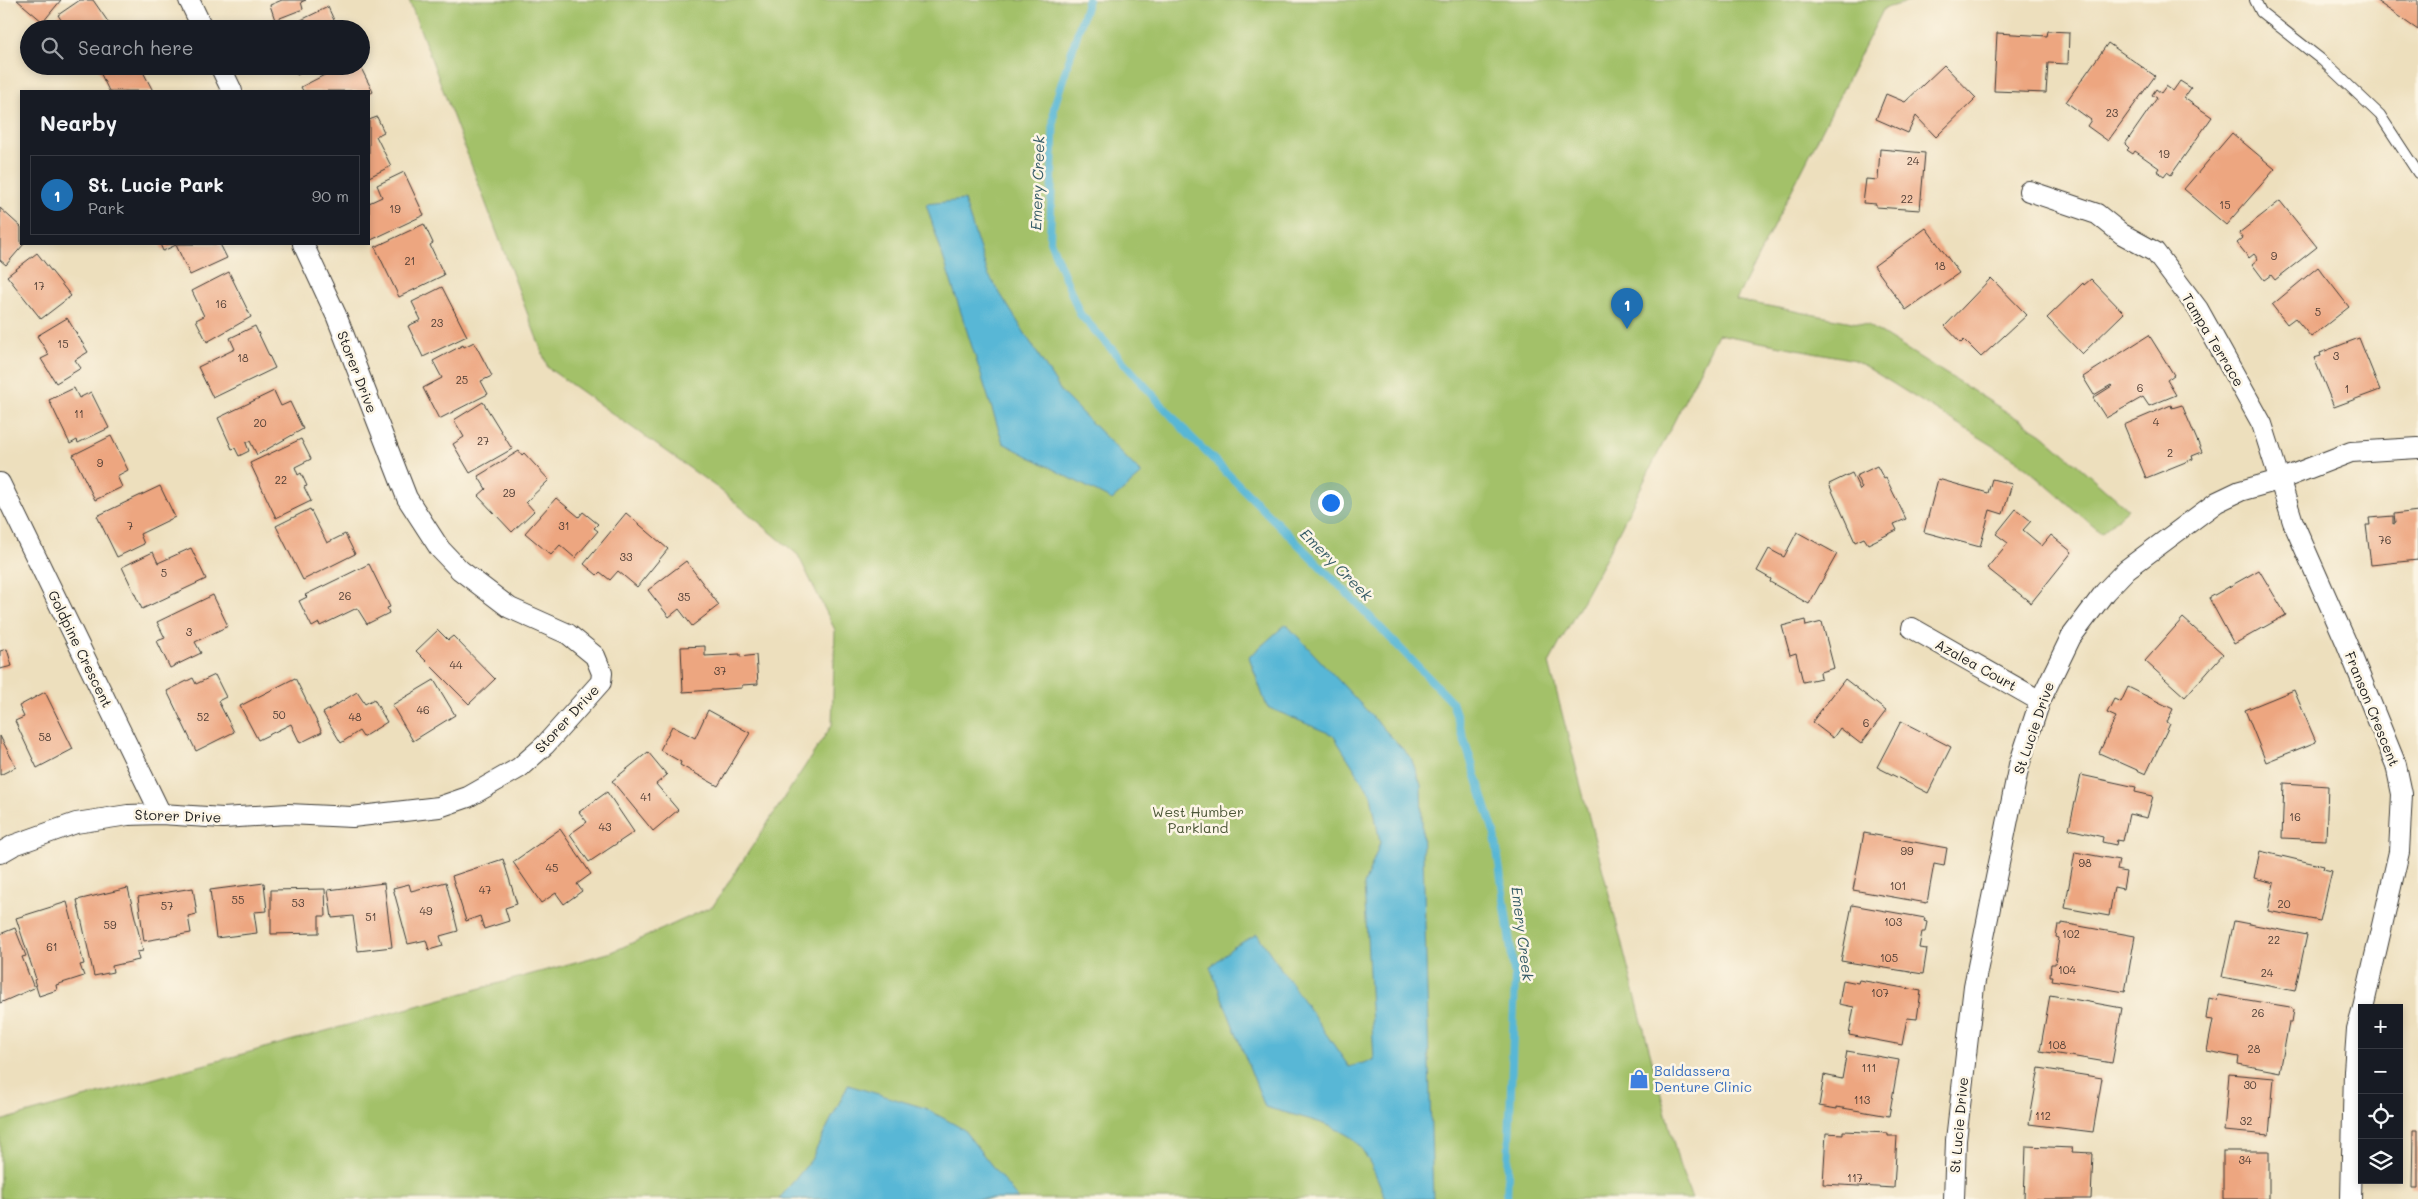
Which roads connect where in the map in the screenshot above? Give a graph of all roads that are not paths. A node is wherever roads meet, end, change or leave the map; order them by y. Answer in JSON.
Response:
{"nodes":[{"id":1,"x":189,"y":0,"type":"edge"},
{"id":2,"x":2255,"y":0,"type":"edge"},
{"id":3,"x":199,"y":20,"type":"edge"},
{"id":4,"x":224,"y":75,"type":"edge"},
{"id":5,"x":232,"y":90,"type":"edge"},
{"id":6,"x":2418,"y":173,"type":"edge"},
{"id":7,"x":2029,"y":191,"type":"dead end"},
{"id":8,"x":303,"y":245,"type":"edge"},
{"id":9,"x":2418,"y":448,"type":"edge"},
{"id":10,"x":2278,"y":480,"type":"junction"},
{"id":11,"x":0,"y":483,"type":"edge"},
{"id":12,"x":1912,"y":628,"type":"dead end"},
{"id":13,"x":2040,"y":701,"type":"junction"},
{"id":14,"x":161,"y":814,"type":"junction"},
{"id":15,"x":0,"y":853,"type":"edge"},
{"id":16,"x":2363,"y":1004,"type":"edge"},
{"id":17,"x":2358,"y":1025,"type":"edge"},
{"id":18,"x":1954,"y":1199,"type":"edge"},
{"id":19,"x":2351,"y":1199,"type":"edge"}],
"edges":[{"from":1,"to":3,"type":"street"},
{"from":2,"to":6,"type":"lane"},
{"from":4,"to":5,"type":"street"},
{"from":7,"to":10,"type":"street","name":"Tampa Terrace"},
{"from":8,"to":14,"type":"street","name":"Storer Drive"},
{"from":9,"to":10,"type":"street","name":"St Lucie Drive"},
{"from":10,"to":13,"type":"street","name":"St Lucie Drive"},
{"from":10,"to":16,"type":"street","name":"Franson Crescent"},
{"from":11,"to":14,"type":"street","name":"Goldpine Crescent"},
{"from":12,"to":13,"type":"street","name":"Azalea Court"},
{"from":13,"to":18,"type":"street","name":"St Lucie Drive"},
{"from":14,"to":15,"type":"street","name":"Storer Drive"},
{"from":17,"to":19,"type":"street","name":"Franson Crescent"}]}
